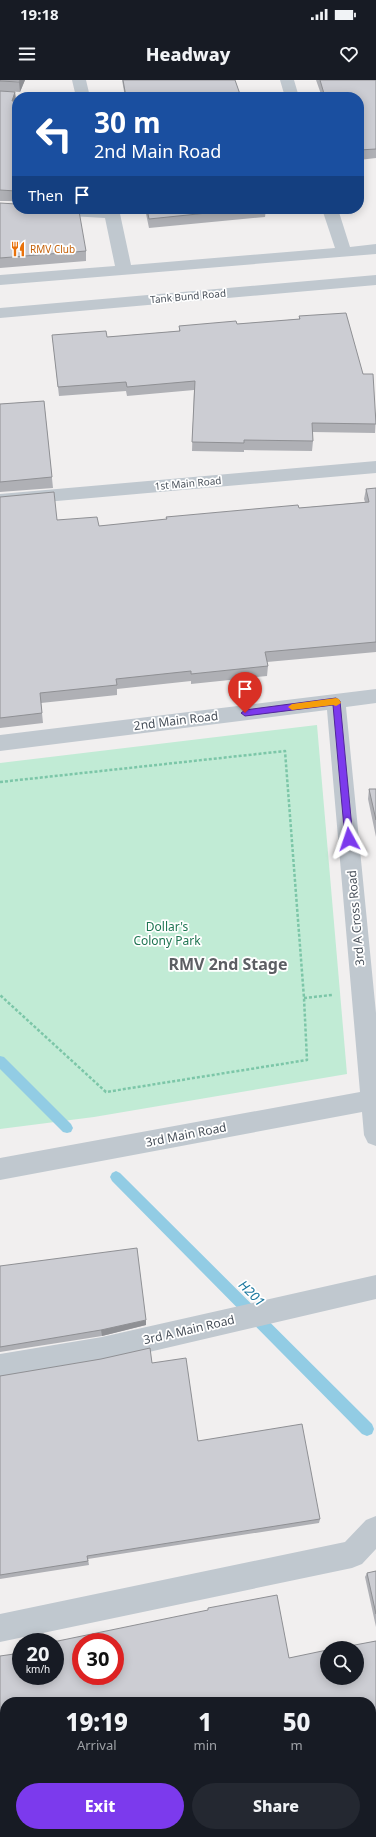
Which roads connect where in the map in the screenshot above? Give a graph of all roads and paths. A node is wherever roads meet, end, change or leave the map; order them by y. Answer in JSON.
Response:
{"nodes":[{"id":1,"x":79,"y":80,"type":"edge"},
{"id":2,"x":286,"y":80,"type":"edge"},
{"id":3,"x":82,"y":92,"type":"edge"},
{"id":4,"x":290,"y":92,"type":"edge"},
{"id":5,"x":111,"y":214,"type":"edge"},
{"id":6,"x":332,"y":214,"type":"edge"},
{"id":7,"x":376,"y":249,"type":"edge"},
{"id":8,"x":344,"y":252,"type":"junction"},
{"id":9,"x":124,"y":270,"type":"junction"},
{"id":10,"x":0,"y":280,"type":"edge"},
{"id":11,"x":376,"y":280,"type":"edge"},
{"id":12,"x":0,"y":313,"type":"edge"},
{"id":13,"x":376,"y":467,"type":"edge"},
{"id":14,"x":0,"y":500,"type":"edge"},
{"id":15,"x":376,"y":696,"type":"edge"},
{"id":16,"x":336,"y":701,"type":"junction"},
{"id":17,"x":0,"y":743,"type":"edge"},
{"id":18,"x":0,"y":782,"type":"edge"},
{"id":19,"x":0,"y":996,"type":"edge"},
{"id":20,"x":373,"y":1100,"type":"junction"},
{"id":21,"x":376,"y":1134,"type":"edge"},
{"id":22,"x":0,"y":1169,"type":"edge"},
{"id":23,"x":376,"y":1287,"type":"edge"},
{"id":24,"x":0,"y":1367,"type":"edge"},
{"id":25,"x":376,"y":1530,"type":"edge"},
{"id":26,"x":0,"y":1628,"type":"edge"}],
"edges":[{"from":1,"to":3,"type":"street"},
{"from":2,"to":4,"type":"street"},
{"from":5,"to":9,"type":"street"},
{"from":6,"to":8,"type":"street"},
{"from":7,"to":8,"type":"street"},
{"from":8,"to":9,"type":"street"},
{"from":9,"to":10,"type":"street"},
{"from":11,"to":12,"type":"street","name":"Tank Bund Road"},
{"from":13,"to":14,"type":"street","name":"1st Main Road"},
{"from":15,"to":16,"type":"street","name":"2nd Main Road"},
{"from":16,"to":17,"type":"street","name":"2nd Main Road"},
{"from":16,"to":20,"type":"street","name":"3rd A Cross Road"},
{"from":18,"to":19,"type":"path"},
{"from":20,"to":21,"type":"street","name":"3rd A Cross Road"},
{"from":20,"to":22,"type":"street","name":"3rd Main Road"},
{"from":23,"to":24,"type":"street","name":"3rd A Main Road"},
{"from":25,"to":26,"type":"street"}]}
